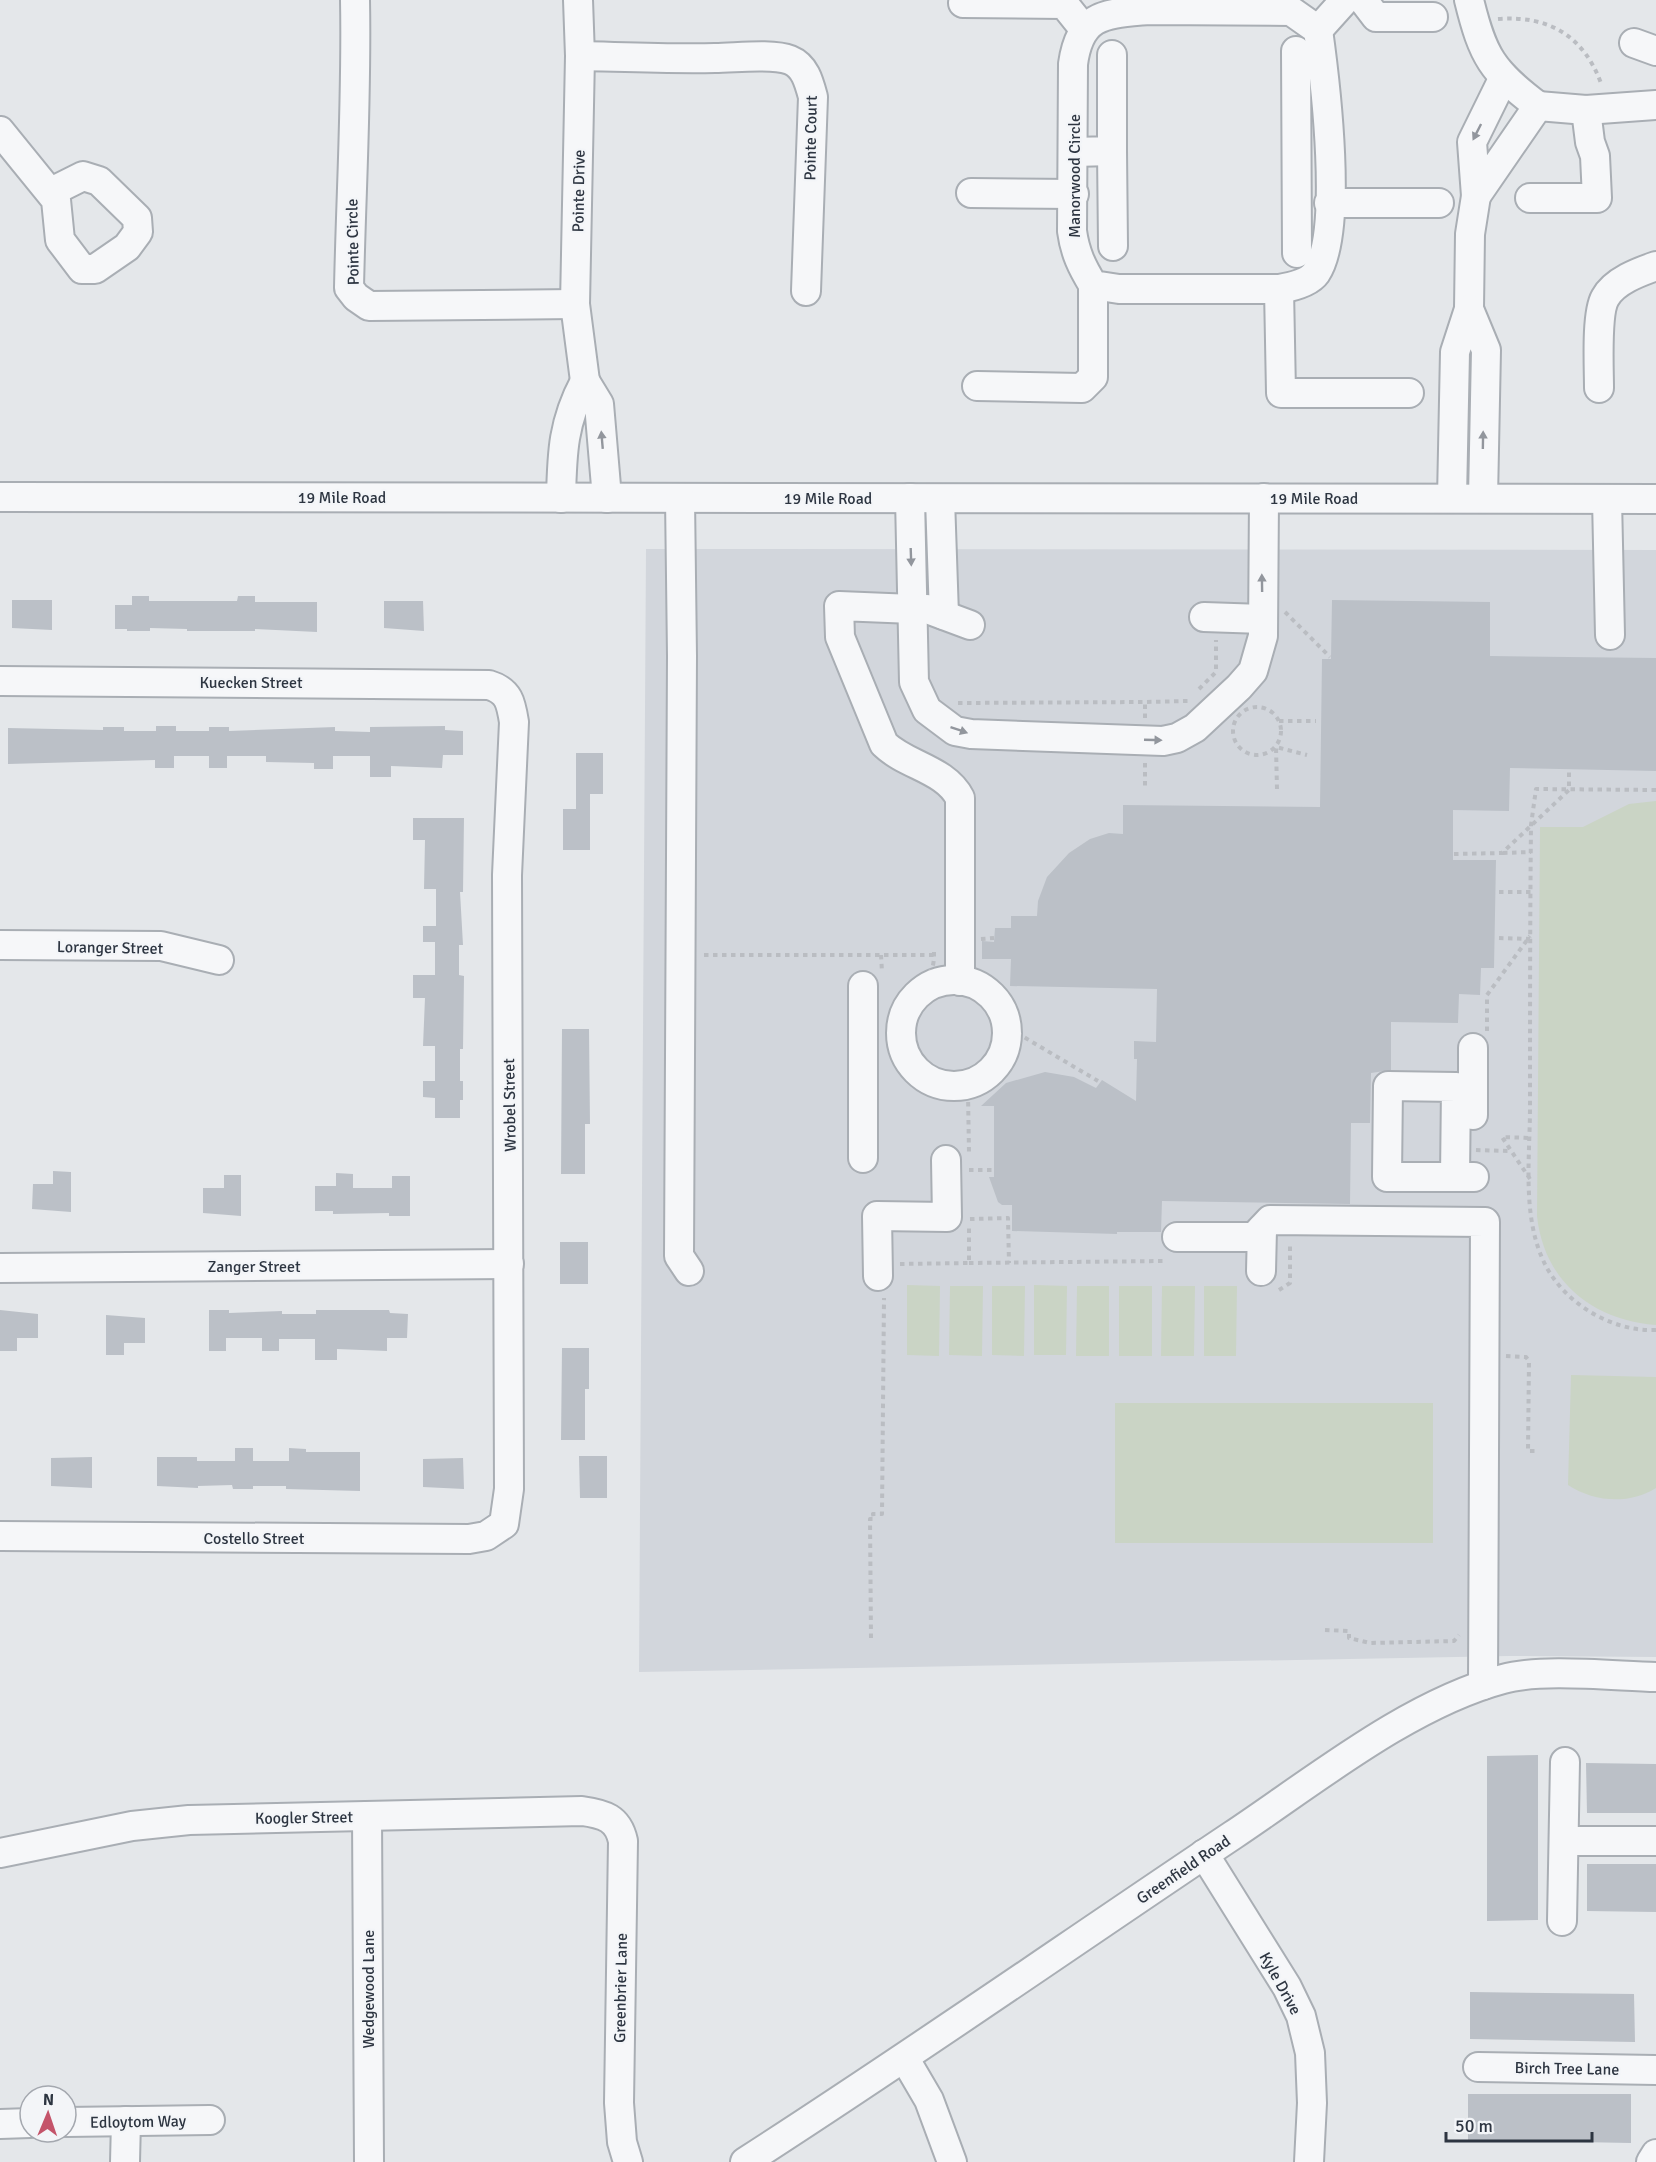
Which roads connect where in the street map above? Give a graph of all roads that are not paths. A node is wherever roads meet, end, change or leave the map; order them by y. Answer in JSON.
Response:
{"nodes":[{"id":1,"x":355,"y":0,"type":"edge"},
{"id":2,"x":578,"y":0,"type":"edge"},
{"id":3,"x":1345,"y":0,"type":"edge"},
{"id":4,"x":1363,"y":0,"type":"edge"},
{"id":5,"x":1468,"y":0,"type":"edge"},
{"id":6,"x":963,"y":3,"type":"dead end"},
{"id":7,"x":1147,"y":5,"type":"edge"},
{"id":8,"x":1433,"y":17,"type":"dead end"},
{"id":9,"x":1084,"y":29,"type":"junction"},
{"id":10,"x":1318,"y":30,"type":"junction"},
{"id":11,"x":1296,"y":51,"type":"dead end"},
{"id":12,"x":580,"y":56,"type":"junction"},
{"id":13,"x":1112,"y":56,"type":"dead end"},
{"id":14,"x":1503,"y":79,"type":"junction"},
{"id":15,"x":1595,"y":102,"type":"junction"},
{"id":16,"x":1656,"y":105,"type":"edge"},
{"id":17,"x":1538,"y":106,"type":"junction"},
{"id":18,"x":0,"y":131,"type":"edge"},
{"id":19,"x":1074,"y":152,"type":"junction"},
{"id":20,"x":1112,"y":152,"type":"junction"},
{"id":21,"x":1298,"y":152,"type":"junction"},
{"id":22,"x":1330,"y":152,"type":"junction"},
{"id":23,"x":43,"y":182,"type":"dead end"},
{"id":24,"x":971,"y":193,"type":"dead end"},
{"id":25,"x":1074,"y":194,"type":"junction"},
{"id":26,"x":1476,"y":196,"type":"junction"},
{"id":27,"x":1530,"y":198,"type":"dead end"},
{"id":28,"x":1329,"y":203,"type":"junction"},
{"id":29,"x":1438,"y":203,"type":"dead end"},
{"id":30,"x":1113,"y":246,"type":"dead end"},
{"id":31,"x":1297,"y":253,"type":"dead end"},
{"id":32,"x":1656,"y":266,"type":"edge"},
{"id":33,"x":1093,"y":285,"type":"junction"},
{"id":34,"x":1279,"y":289,"type":"junction"},
{"id":35,"x":806,"y":291,"type":"dead end"},
{"id":36,"x":575,"y":304,"type":"junction"},
{"id":37,"x":1469,"y":309,"type":"junction"},
{"id":38,"x":585,"y":381,"type":"junction"},
{"id":39,"x":977,"y":386,"type":"dead end"},
{"id":40,"x":1599,"y":388,"type":"dead end"},
{"id":41,"x":1409,"y":393,"type":"dead end"},
{"id":42,"x":0,"y":496,"type":"edge"},
{"id":43,"x":561,"y":498,"type":"junction"},
{"id":44,"x":607,"y":498,"type":"junction"},
{"id":45,"x":680,"y":498,"type":"junction"},
{"id":46,"x":910,"y":498,"type":"junction"},
{"id":47,"x":1263,"y":498,"type":"junction"},
{"id":48,"x":1452,"y":498,"type":"junction"},
{"id":49,"x":1483,"y":498,"type":"junction"},
{"id":50,"x":940,"y":499,"type":"junction"},
{"id":51,"x":1607,"y":499,"type":"junction"},
{"id":52,"x":1656,"y":499,"type":"edge"},
{"id":53,"x":913,"y":606,"type":"junction"},
{"id":54,"x":1274,"y":614,"type":"junction"},
{"id":55,"x":944,"y":615,"type":"junction"},
{"id":56,"x":1211,"y":617,"type":"road end"},
{"id":57,"x":970,"y":625,"type":"dead end"},
{"id":58,"x":1610,"y":635,"type":"dead end"},
{"id":59,"x":0,"y":681,"type":"edge"},
{"id":60,"x":501,"y":688,"type":"joint"},
{"id":61,"x":0,"y":945,"type":"edge"},
{"id":62,"x":219,"y":960,"type":"dead end"},
{"id":63,"x":969,"y":977,"type":"junction"},
{"id":64,"x":863,"y":986,"type":"dead end"},
{"id":65,"x":887,"y":1023,"type":"junction"},
{"id":66,"x":1473,"y":1048,"type":"road end"},
{"id":67,"x":1465,"y":1088,"type":"junction"},
{"id":68,"x":862,"y":1158,"type":"dead end"},
{"id":69,"x":958,"y":1165,"type":"road end"},
{"id":70,"x":1468,"y":1168,"type":"junction"},
{"id":71,"x":1474,"y":1222,"type":"junction"},
{"id":72,"x":1262,"y":1229,"type":"junction"},
{"id":73,"x":1170,"y":1249,"type":"road end"},
{"id":74,"x":509,"y":1264,"type":"junction"},
{"id":75,"x":0,"y":1268,"type":"edge"},
{"id":76,"x":689,"y":1271,"type":"dead end"},
{"id":77,"x":1270,"y":1281,"type":"road end"},
{"id":78,"x":881,"y":1282,"type":"road end"},
{"id":79,"x":504,"y":1524,"type":"joint"},
{"id":80,"x":0,"y":1536,"type":"edge"},
{"id":81,"x":1656,"y":1677,"type":"edge"},
{"id":82,"x":1483,"y":1685,"type":"junction"},
{"id":83,"x":1565,"y":1762,"type":"dead end"},
{"id":84,"x":367,"y":1816,"type":"junction"},
{"id":85,"x":610,"y":1817,"type":"joint"},
{"id":86,"x":1566,"y":1841,"type":"junction"},
{"id":87,"x":1656,"y":1841,"type":"edge"},
{"id":88,"x":0,"y":1853,"type":"edge"},
{"id":89,"x":1204,"y":1854,"type":"junction"},
{"id":90,"x":1562,"y":1921,"type":"dead end"},
{"id":91,"x":905,"y":2059,"type":"junction"},
{"id":92,"x":1478,"y":2067,"type":"dead end"},
{"id":93,"x":1656,"y":2070,"type":"edge"},
{"id":94,"x":210,"y":2120,"type":"dead end"},
{"id":95,"x":126,"y":2121,"type":"junction"},
{"id":96,"x":78,"y":2122,"type":"edge"},
{"id":97,"x":18,"y":2123,"type":"edge"},
{"id":98,"x":0,"y":2124,"type":"edge"},
{"id":99,"x":1656,"y":2154,"type":"edge"},
{"id":100,"x":125,"y":2162,"type":"edge"},
{"id":101,"x":369,"y":2162,"type":"edge"},
{"id":102,"x":628,"y":2162,"type":"edge"},
{"id":103,"x":745,"y":2162,"type":"edge"},
{"id":104,"x":952,"y":2162,"type":"edge"},
{"id":105,"x":1309,"y":2162,"type":"edge"},
{"id":106,"x":1651,"y":2162,"type":"edge"}],
"edges":[{"from":1,"to":36,"type":"street","name":"Pointe Circle"},
{"from":2,"to":12,"type":"street","name":"Pointe Drive"},
{"from":3,"to":10,"type":"street"},
{"from":4,"to":8,"type":"street"},
{"from":5,"to":14,"type":"street"},
{"from":6,"to":9,"type":"street"},
{"from":7,"to":9,"type":"street"},
{"from":7,"to":10,"type":"street"},
{"from":9,"to":19,"type":"street","name":"Manorwood Circle"},
{"from":10,"to":22,"type":"street"},
{"from":11,"to":21,"type":"street"},
{"from":12,"to":35,"type":"street","name":"Pointe Court"},
{"from":12,"to":36,"type":"street","name":"Pointe Drive"},
{"from":13,"to":20,"type":"street"},
{"from":14,"to":17,"type":"street"},
{"from":14,"to":26,"type":"street","one_way":true},
{"from":15,"to":16,"type":"street"},
{"from":15,"to":17,"type":"street"},
{"from":15,"to":27,"type":"street"},
{"from":17,"to":26,"type":"street"},
{"from":18,"to":23,"type":"street"},
{"from":19,"to":20,"type":"street"},
{"from":19,"to":25,"type":"street","name":"Manorwood Circle"},
{"from":20,"to":30,"type":"street"},
{"from":21,"to":22,"type":"street"},
{"from":21,"to":31,"type":"street"},
{"from":22,"to":28,"type":"street"},
{"from":24,"to":25,"type":"street"},
{"from":25,"to":33,"type":"street","name":"Manorwood Circle"},
{"from":26,"to":37,"type":"street"},
{"from":28,"to":29,"type":"street"},
{"from":28,"to":34,"type":"street"},
{"from":32,"to":40,"type":"street"},
{"from":33,"to":34,"type":"street"},
{"from":33,"to":39,"type":"street"},
{"from":34,"to":41,"type":"street"},
{"from":36,"to":38,"type":"street","name":"Pointe Drive"},
{"from":37,"to":48,"type":"street"},
{"from":49,"to":37,"type":"street","one_way":true},
{"from":38,"to":43,"type":"street"},
{"from":44,"to":38,"type":"street","name":"Pointe Drive","one_way":true},
{"from":42,"to":43,"type":"street","name":"19 Mile Road"},
{"from":43,"to":44,"type":"street","name":"19 Mile Road"},
{"from":44,"to":45,"type":"street","name":"19 Mile Road"},
{"from":45,"to":46,"type":"street","name":"19 Mile Road"},
{"from":45,"to":76,"type":"street"},
{"from":46,"to":50,"type":"street","name":"19 Mile Road"},
{"from":46,"to":53,"type":"street","one_way":true},
{"from":47,"to":48,"type":"street","name":"19 Mile Road"},
{"from":47,"to":50,"type":"street","name":"19 Mile Road"},
{"from":54,"to":47,"type":"street","one_way":true},
{"from":48,"to":49,"type":"street","name":"19 Mile Road"},
{"from":49,"to":51,"type":"street","name":"19 Mile Road"},
{"from":50,"to":55,"type":"street"},
{"from":51,"to":52,"type":"street","name":"19 Mile Road"},
{"from":51,"to":58,"type":"street"},
{"from":53,"to":54,"type":"street","one_way":true},
{"from":53,"to":55,"type":"street"},
{"from":53,"to":63,"type":"street"},
{"from":54,"to":56,"type":"street"},
{"from":55,"to":57,"type":"street"},
{"from":59,"to":60,"type":"street","name":"Kuecken Street"},
{"from":60,"to":74,"type":"street","name":"Wrobel Street"},
{"from":61,"to":62,"type":"street","name":"Loranger Street"},
{"from":63,"to":65,"type":"street"},
{"from":63,"to":65,"type":"street"},
{"from":64,"to":65,"type":"street"},
{"from":65,"to":68,"type":"street"},
{"from":66,"to":67,"type":"street"},
{"from":67,"to":70,"type":"street"},
{"from":67,"to":70,"type":"street"},
{"from":69,"to":78,"type":"street"},
{"from":70,"to":71,"type":"street"},
{"from":71,"to":72,"type":"street"},
{"from":71,"to":82,"type":"street"},
{"from":72,"to":73,"type":"street"},
{"from":72,"to":77,"type":"street"},
{"from":74,"to":75,"type":"street","name":"Zanger Street"},
{"from":74,"to":79,"type":"street","name":"Wrobel Street"},
{"from":79,"to":80,"type":"street","name":"Costello Street"},
{"from":81,"to":82,"type":"street","name":"Greenfield Road"},
{"from":82,"to":89,"type":"street","name":"Greenfield Road"},
{"from":83,"to":86,"type":"street"},
{"from":84,"to":85,"type":"street","name":"Koogler Street"},
{"from":84,"to":88,"type":"street","name":"Koogler Street"},
{"from":84,"to":101,"type":"street","name":"Wedgewood Lane"},
{"from":85,"to":102,"type":"street","name":"Greenbrier Lane"},
{"from":86,"to":87,"type":"street"},
{"from":86,"to":90,"type":"street"},
{"from":89,"to":91,"type":"street","name":"Greenfield Road"},
{"from":89,"to":105,"type":"street","name":"Kyle Drive"},
{"from":91,"to":103,"type":"street","name":"Greenfield Road"},
{"from":91,"to":104,"type":"street"},
{"from":92,"to":93,"type":"street","name":"Birch Tree Lane"},
{"from":94,"to":95,"type":"street","name":"Edloytom Way"},
{"from":95,"to":96,"type":"street","name":"Edloytom Way"},
{"from":95,"to":100,"type":"street"},
{"from":97,"to":98,"type":"street"},
{"from":99,"to":106,"type":"street"}]}
